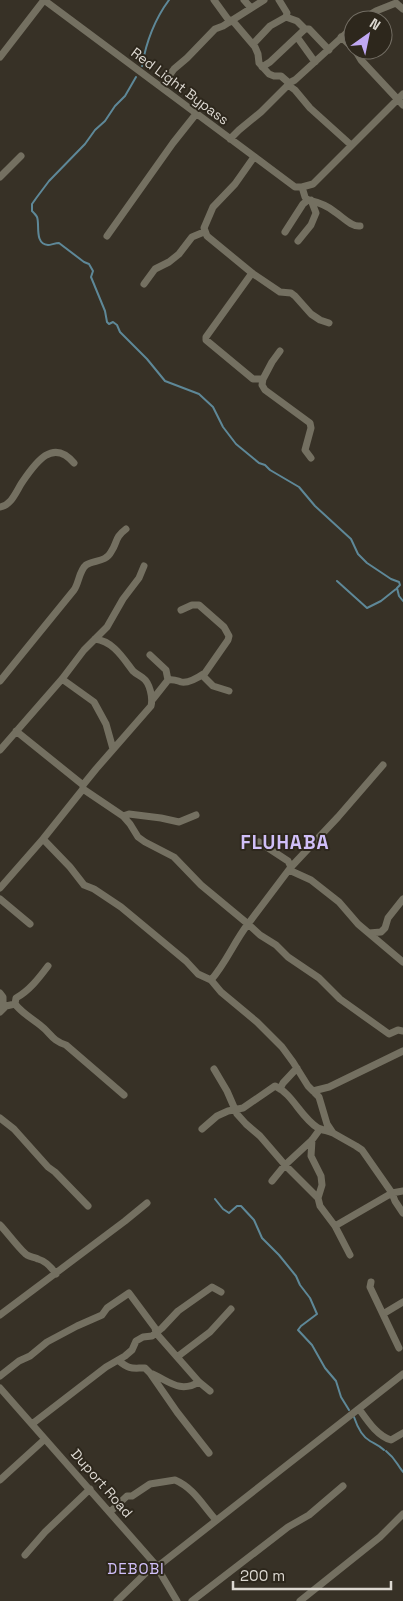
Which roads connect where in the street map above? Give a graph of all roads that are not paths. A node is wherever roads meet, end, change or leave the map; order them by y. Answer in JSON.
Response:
{"nodes":[{"id":1,"x":44,"y":0,"type":"edge"},
{"id":2,"x":214,"y":0,"type":"edge"},
{"id":3,"x":244,"y":0,"type":"edge"},
{"id":4,"x":264,"y":0,"type":"edge"},
{"id":5,"x":279,"y":0,"type":"edge"},
{"id":6,"x":395,"y":2,"type":"edge"},
{"id":7,"x":251,"y":8,"type":"junction"},
{"id":8,"x":403,"y":9,"type":"edge"},
{"id":9,"x":378,"y":10,"type":"edge"},
{"id":10,"x":286,"y":17,"type":"junction"},
{"id":11,"x":231,"y":21,"type":"junction"},
{"id":12,"x":306,"y":29,"type":"junction"},
{"id":13,"x":297,"y":37,"type":"junction"},
{"id":14,"x":341,"y":37,"type":"edge"},
{"id":15,"x":253,"y":44,"type":"junction"},
{"id":16,"x":328,"y":50,"type":"junction"},
{"id":17,"x":0,"y":56,"type":"edge"},
{"id":18,"x":361,"y":60,"type":"edge"},
{"id":19,"x":315,"y":62,"type":"junction"},
{"id":20,"x":262,"y":67,"type":"junction"},
{"id":21,"x":289,"y":84,"type":"junction"},
{"id":22,"x":161,"y":87,"type":"junction"},
{"id":23,"x":400,"y":96,"type":"edge"},
{"id":24,"x":403,"y":105,"type":"edge"},
{"id":25,"x":196,"y":114,"type":"junction"},
{"id":26,"x":230,"y":139,"type":"junction"},
{"id":27,"x":351,"y":145,"type":"junction"},
{"id":28,"x":21,"y":156,"type":"dead end"},
{"id":29,"x":254,"y":157,"type":"junction"},
{"id":30,"x":0,"y":177,"type":"edge"},
{"id":31,"x":302,"y":187,"type":"junction"},
{"id":32,"x":310,"y":200,"type":"junction"},
{"id":33,"x":360,"y":226,"type":"dead end"},
{"id":34,"x":204,"y":232,"type":"junction"},
{"id":35,"x":285,"y":232,"type":"dead end"},
{"id":36,"x":107,"y":236,"type":"dead end"},
{"id":37,"x":298,"y":241,"type":"dead end"},
{"id":38,"x":252,"y":273,"type":"junction"},
{"id":39,"x":144,"y":284,"type":"dead end"},
{"id":40,"x":329,"y":323,"type":"dead end"},
{"id":41,"x":280,"y":351,"type":"dead end"},
{"id":42,"x":263,"y":379,"type":"junction"},
{"id":43,"x":311,"y":458,"type":"dead end"},
{"id":44,"x":74,"y":463,"type":"dead end"},
{"id":45,"x":0,"y":507,"type":"edge"},
{"id":46,"x":126,"y":529,"type":"dead end"},
{"id":47,"x":144,"y":566,"type":"dead end"},
{"id":48,"x":181,"y":610,"type":"dead end"},
{"id":49,"x":95,"y":639,"type":"junction"},
{"id":50,"x":150,"y":655,"type":"dead end"},
{"id":51,"x":202,"y":675,"type":"junction"},
{"id":52,"x":62,"y":679,"type":"junction"},
{"id":53,"x":168,"y":680,"type":"junction"},
{"id":54,"x":0,"y":681,"type":"edge"},
{"id":55,"x":229,"y":691,"type":"dead end"},
{"id":56,"x":153,"y":700,"type":"junction"},
{"id":57,"x":16,"y":732,"type":"junction"},
{"id":58,"x":113,"y":749,"type":"junction"},
{"id":59,"x":0,"y":750,"type":"edge"},
{"id":60,"x":382,"y":765,"type":"dead end"},
{"id":61,"x":83,"y":787,"type":"junction"},
{"id":62,"x":123,"y":816,"type":"junction"},
{"id":63,"x":196,"y":816,"type":"dead end"},
{"id":64,"x":43,"y":839,"type":"junction"},
{"id":65,"x":259,"y":842,"type":"dead end"},
{"id":66,"x":290,"y":868,"type":"junction"},
{"id":67,"x":0,"y":888,"type":"edge"},
{"id":68,"x":403,"y":899,"type":"edge"},
{"id":69,"x":0,"y":900,"type":"edge"},
{"id":70,"x":30,"y":924,"type":"dead end"},
{"id":71,"x":248,"y":924,"type":"junction"},
{"id":72,"x":369,"y":933,"type":"junction"},
{"id":73,"x":403,"y":962,"type":"edge"},
{"id":74,"x":48,"y":966,"type":"dead end"},
{"id":75,"x":211,"y":980,"type":"junction"},
{"id":76,"x":0,"y":993,"type":"edge"},
{"id":77,"x":14,"y":1004,"type":"junction"},
{"id":78,"x":1,"y":1010,"type":"edge"},
{"id":79,"x":403,"y":1030,"type":"edge"},
{"id":80,"x":403,"y":1051,"type":"edge"},
{"id":81,"x":297,"y":1068,"type":"junction"},
{"id":82,"x":214,"y":1069,"type":"dead end"},
{"id":83,"x":280,"y":1089,"type":"junction"},
{"id":84,"x":313,"y":1091,"type":"junction"},
{"id":85,"x":124,"y":1095,"type":"dead end"},
{"id":86,"x":234,"y":1110,"type":"junction"},
{"id":87,"x":0,"y":1118,"type":"edge"},
{"id":88,"x":202,"y":1129,"type":"dead end"},
{"id":89,"x":320,"y":1129,"type":"junction"},
{"id":90,"x":334,"y":1133,"type":"junction"},
{"id":91,"x":312,"y":1140,"type":"junction"},
{"id":92,"x":285,"y":1165,"type":"junction"},
{"id":93,"x":272,"y":1181,"type":"dead end"},
{"id":94,"x":403,"y":1190,"type":"edge"},
{"id":95,"x":392,"y":1194,"type":"junction"},
{"id":96,"x":318,"y":1198,"type":"junction"},
{"id":97,"x":147,"y":1203,"type":"dead end"},
{"id":98,"x":88,"y":1206,"type":"dead end"},
{"id":99,"x":403,"y":1213,"type":"edge"},
{"id":100,"x":0,"y":1225,"type":"edge"},
{"id":101,"x":335,"y":1226,"type":"junction"},
{"id":102,"x":350,"y":1255,"type":"dead end"},
{"id":103,"x":56,"y":1274,"type":"junction"},
{"id":104,"x":371,"y":1282,"type":"dead end"},
{"id":105,"x":221,"y":1292,"type":"dead end"},
{"id":106,"x":403,"y":1302,"type":"edge"},
{"id":107,"x":231,"y":1309,"type":"dead end"},
{"id":108,"x":383,"y":1314,"type":"junction"},
{"id":109,"x":0,"y":1316,"type":"edge"},
{"id":110,"x":156,"y":1332,"type":"junction"},
{"id":111,"x":399,"y":1348,"type":"dead end"},
{"id":112,"x":177,"y":1357,"type":"junction"},
{"id":113,"x":119,"y":1361,"type":"junction"},
{"id":114,"x":150,"y":1373,"type":"junction"},
{"id":115,"x":403,"y":1374,"type":"edge"},
{"id":116,"x":0,"y":1376,"type":"edge"},
{"id":117,"x":199,"y":1382,"type":"junction"},
{"id":118,"x":169,"y":1384,"type":"junction"},
{"id":119,"x":0,"y":1388,"type":"edge"},
{"id":120,"x":210,"y":1391,"type":"dead end"},
{"id":121,"x":165,"y":1394,"type":"junction"},
{"id":122,"x":358,"y":1408,"type":"junction"},
{"id":123,"x":32,"y":1424,"type":"junction"},
{"id":124,"x":403,"y":1433,"type":"edge"},
{"id":125,"x":46,"y":1439,"type":"junction"},
{"id":126,"x":209,"y":1453,"type":"dead end"},
{"id":127,"x":0,"y":1480,"type":"edge"},
{"id":128,"x":343,"y":1486,"type":"dead end"},
{"id":129,"x":90,"y":1489,"type":"junction"},
{"id":130,"x":110,"y":1512,"type":"junction"},
{"id":131,"x":403,"y":1514,"type":"edge"},
{"id":132,"x":216,"y":1520,"type":"junction"},
{"id":133,"x":25,"y":1555,"type":"dead end"},
{"id":134,"x":156,"y":1565,"type":"junction"},
{"id":135,"x":117,"y":1601,"type":"edge"},
{"id":136,"x":176,"y":1601,"type":"edge"},
{"id":137,"x":192,"y":1601,"type":"edge"},
{"id":138,"x":300,"y":1601,"type":"edge"}],
"edges":[{"from":1,"to":17,"type":"street"},
{"from":1,"to":22,"type":"street","name":"Red Light Bypass"},
{"from":2,"to":11,"type":"street"},
{"from":3,"to":7,"type":"street"},
{"from":4,"to":7,"type":"street"},
{"from":5,"to":10,"type":"street"},
{"from":6,"to":8,"type":"street"},
{"from":6,"to":9,"type":"street"},
{"from":7,"to":11,"type":"street"},
{"from":10,"to":12,"type":"street"},
{"from":10,"to":15,"type":"street"},
{"from":11,"to":15,"type":"street"},
{"from":11,"to":22,"type":"street"},
{"from":12,"to":13,"type":"street"},
{"from":12,"to":16,"type":"street"},
{"from":13,"to":19,"type":"street"},
{"from":13,"to":20,"type":"street"},
{"from":14,"to":16,"type":"street"},
{"from":15,"to":20,"type":"street"},
{"from":16,"to":19,"type":"street"},
{"from":18,"to":23,"type":"street"},
{"from":19,"to":21,"type":"street"},
{"from":20,"to":21,"type":"street"},
{"from":21,"to":26,"type":"street"},
{"from":21,"to":27,"type":"street"},
{"from":22,"to":25,"type":"street","name":"Red Light Bypass"},
{"from":23,"to":24,"type":"street"},
{"from":23,"to":27,"type":"street"},
{"from":25,"to":26,"type":"street","name":"Red Light Bypass"},
{"from":25,"to":36,"type":"street"},
{"from":26,"to":29,"type":"street","name":"Red Light Bypass"},
{"from":27,"to":31,"type":"street"},
{"from":28,"to":30,"type":"street"},
{"from":29,"to":31,"type":"street","name":"Red Light Bypass"},
{"from":29,"to":34,"type":"street"},
{"from":31,"to":32,"type":"street"},
{"from":32,"to":33,"type":"street"},
{"from":32,"to":35,"type":"street"},
{"from":32,"to":37,"type":"street"},
{"from":34,"to":38,"type":"street"},
{"from":34,"to":39,"type":"street"},
{"from":38,"to":40,"type":"street"},
{"from":38,"to":42,"type":"street"},
{"from":41,"to":42,"type":"street"},
{"from":42,"to":43,"type":"street"},
{"from":44,"to":45,"type":"street"},
{"from":46,"to":54,"type":"street"},
{"from":47,"to":49,"type":"street"},
{"from":48,"to":51,"type":"street"},
{"from":49,"to":52,"type":"street"},
{"from":49,"to":56,"type":"street"},
{"from":50,"to":53,"type":"street"},
{"from":51,"to":53,"type":"street"},
{"from":51,"to":55,"type":"street"},
{"from":52,"to":57,"type":"street"},
{"from":52,"to":58,"type":"street"},
{"from":53,"to":56,"type":"street"},
{"from":56,"to":58,"type":"street"},
{"from":57,"to":59,"type":"street"},
{"from":57,"to":61,"type":"street"},
{"from":58,"to":61,"type":"street"},
{"from":60,"to":66,"type":"street"},
{"from":61,"to":62,"type":"street"},
{"from":61,"to":64,"type":"street"},
{"from":62,"to":63,"type":"street"},
{"from":62,"to":71,"type":"street"},
{"from":64,"to":67,"type":"street"},
{"from":64,"to":75,"type":"street"},
{"from":65,"to":66,"type":"street"},
{"from":66,"to":71,"type":"street"},
{"from":66,"to":72,"type":"street"},
{"from":68,"to":72,"type":"street"},
{"from":69,"to":70,"type":"street"},
{"from":71,"to":75,"type":"street"},
{"from":71,"to":79,"type":"street"},
{"from":72,"to":73,"type":"street"},
{"from":74,"to":77,"type":"street"},
{"from":75,"to":81,"type":"street"},
{"from":76,"to":78,"type":"street"},
{"from":77,"to":78,"type":"street"},
{"from":77,"to":85,"type":"street"},
{"from":80,"to":84,"type":"street"},
{"from":81,"to":83,"type":"street"},
{"from":81,"to":84,"type":"street"},
{"from":82,"to":86,"type":"street"},
{"from":83,"to":86,"type":"street"},
{"from":83,"to":89,"type":"street"},
{"from":84,"to":90,"type":"street"},
{"from":86,"to":88,"type":"street"},
{"from":86,"to":92,"type":"street"},
{"from":87,"to":98,"type":"street"},
{"from":89,"to":90,"type":"street"},
{"from":89,"to":91,"type":"street"},
{"from":90,"to":95,"type":"street"},
{"from":91,"to":92,"type":"street"},
{"from":91,"to":96,"type":"street"},
{"from":92,"to":93,"type":"street"},
{"from":92,"to":96,"type":"street"},
{"from":94,"to":95,"type":"street"},
{"from":95,"to":99,"type":"street"},
{"from":95,"to":101,"type":"street"},
{"from":96,"to":101,"type":"street"},
{"from":97,"to":103,"type":"street"},
{"from":100,"to":103,"type":"street"},
{"from":101,"to":102,"type":"street"},
{"from":103,"to":109,"type":"street"},
{"from":104,"to":108,"type":"street"},
{"from":105,"to":110,"type":"street"},
{"from":106,"to":108,"type":"street"},
{"from":107,"to":112,"type":"street"},
{"from":108,"to":111,"type":"street"},
{"from":110,"to":112,"type":"street"},
{"from":110,"to":113,"type":"street"},
{"from":110,"to":116,"type":"street"},
{"from":112,"to":117,"type":"street"},
{"from":113,"to":114,"type":"street"},
{"from":113,"to":123,"type":"street"},
{"from":114,"to":118,"type":"street"},
{"from":114,"to":121,"type":"street"},
{"from":115,"to":122,"type":"street"},
{"from":117,"to":118,"type":"street"},
{"from":117,"to":120,"type":"street"},
{"from":118,"to":121,"type":"street"},
{"from":119,"to":123,"type":"street","name":"Duport Road"},
{"from":121,"to":126,"type":"street"},
{"from":122,"to":124,"type":"street"},
{"from":122,"to":132,"type":"street"},
{"from":123,"to":125,"type":"street","name":"Duport Road"},
{"from":125,"to":127,"type":"street"},
{"from":125,"to":129,"type":"street","name":"Duport Road"},
{"from":128,"to":137,"type":"street"},
{"from":129,"to":130,"type":"street","name":"Duport Road"},
{"from":129,"to":133,"type":"street"},
{"from":130,"to":132,"type":"street"},
{"from":130,"to":134,"type":"street","name":"Duport Road"},
{"from":131,"to":138,"type":"street"},
{"from":132,"to":134,"type":"street"},
{"from":134,"to":135,"type":"street"},
{"from":134,"to":136,"type":"street","name":"Duport Road"}]}
